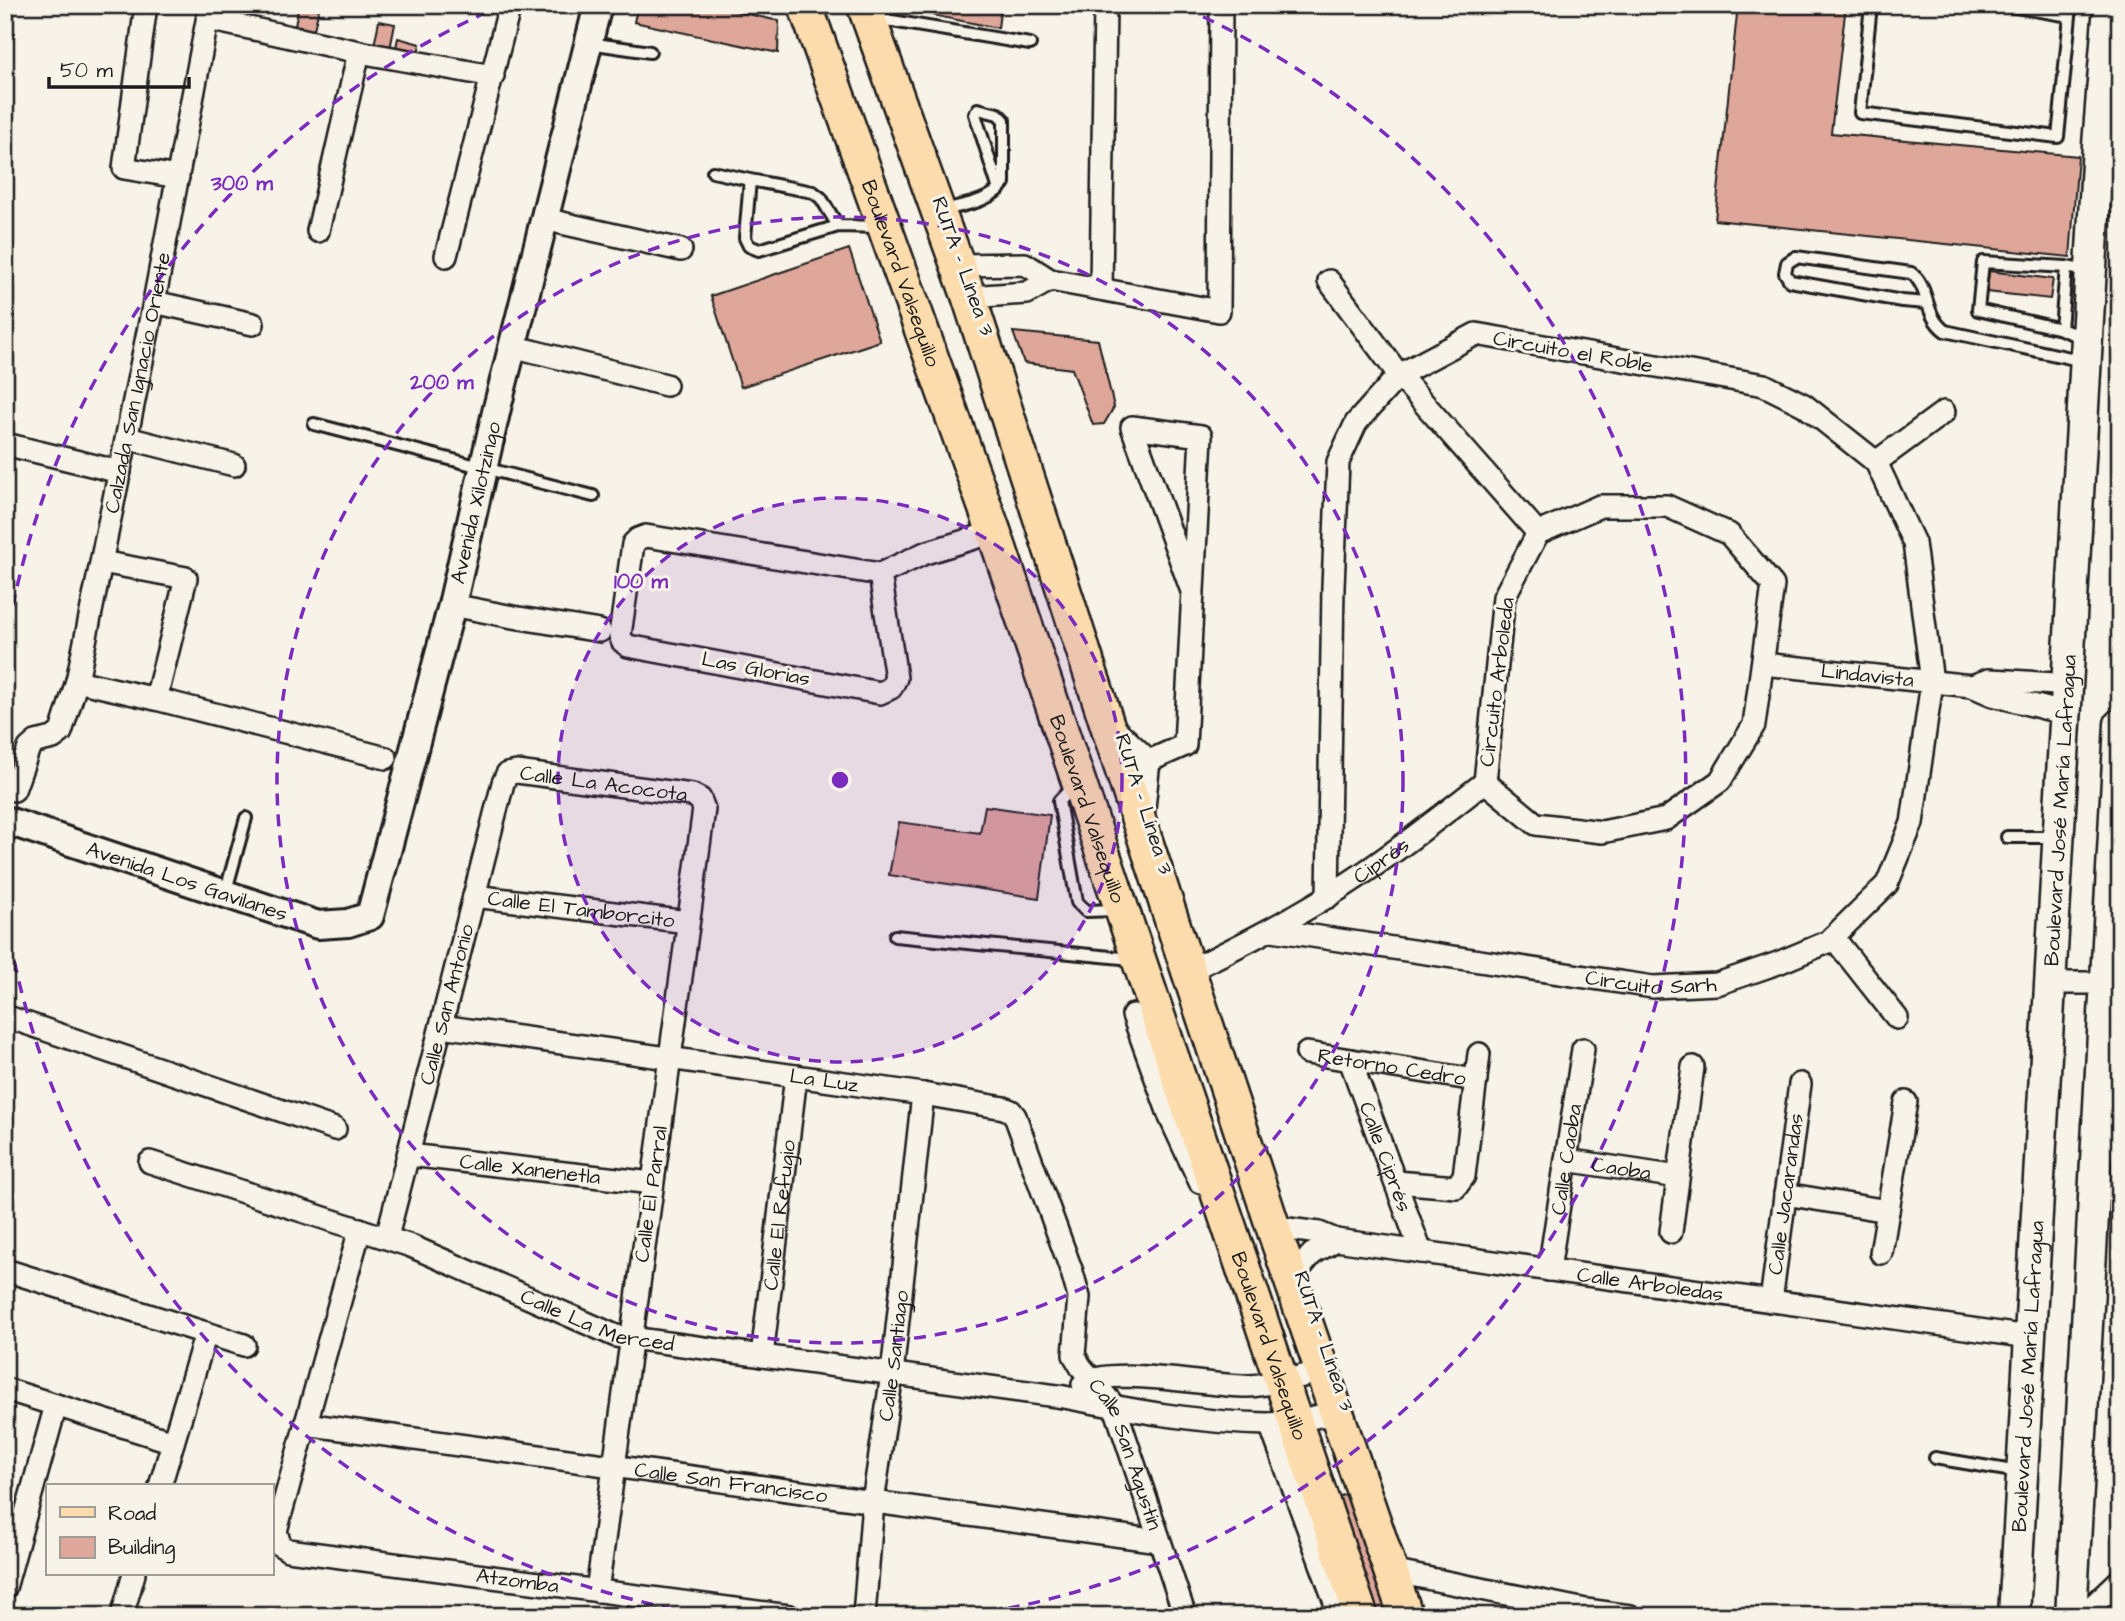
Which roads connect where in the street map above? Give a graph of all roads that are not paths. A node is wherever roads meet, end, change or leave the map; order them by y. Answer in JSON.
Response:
{"nodes":[{"id":1,"x":146,"y":5,"type":"edge"},
{"id":2,"x":510,"y":5,"type":"edge"},
{"id":3,"x":598,"y":5,"type":"edge"},
{"id":4,"x":805,"y":5,"type":"edge"},
{"id":5,"x":816,"y":5,"type":"edge"},
{"id":6,"x":1105,"y":5,"type":"edge"},
{"id":7,"x":1221,"y":5,"type":"edge"},
{"id":8,"x":1871,"y":5,"type":"edge"},
{"id":9,"x":2004,"y":5,"type":"edge"},
{"id":10,"x":2109,"y":5,"type":"edge"},
{"id":11,"x":2050,"y":9,"type":"edge"},
{"id":12,"x":866,"y":11,"type":"edge"},
{"id":13,"x":209,"y":12,"type":"edge"},
{"id":14,"x":589,"y":43,"type":"junction"},
{"id":15,"x":1030,"y":44,"type":"dead end"},
{"id":16,"x":359,"y":52,"type":"junction"},
{"id":17,"x":650,"y":52,"type":"dead end"},
{"id":18,"x":493,"y":76,"type":"junction"},
{"id":19,"x":713,"y":172,"type":"dead end"},
{"id":20,"x":178,"y":177,"type":"junction"},
{"id":21,"x":750,"y":180,"type":"junction"},
{"id":22,"x":999,"y":190,"type":"junction"},
{"id":23,"x":938,"y":212,"type":"junction"},
{"id":24,"x":544,"y":219,"type":"junction"},
{"id":25,"x":838,"y":226,"type":"junction"},
{"id":26,"x":885,"y":227,"type":"junction"},
{"id":27,"x":317,"y":231,"type":"dead end"},
{"id":28,"x":681,"y":250,"type":"dead end"},
{"id":29,"x":446,"y":256,"type":"dead end"},
{"id":30,"x":958,"y":265,"type":"junction"},
{"id":31,"x":2078,"y":269,"type":"junction"},
{"id":32,"x":1049,"y":280,"type":"junction"},
{"id":33,"x":1329,"y":281,"type":"dead end"},
{"id":34,"x":1101,"y":289,"type":"junction"},
{"id":35,"x":969,"y":297,"type":"junction"},
{"id":36,"x":154,"y":302,"type":"junction"},
{"id":37,"x":1927,"y":303,"type":"junction"},
{"id":38,"x":253,"y":324,"type":"dead end"},
{"id":39,"x":2079,"y":344,"type":"junction"},
{"id":40,"x":512,"y":346,"type":"junction"},
{"id":41,"x":1399,"y":375,"type":"junction"},
{"id":42,"x":984,"y":381,"type":"dead end"},
{"id":43,"x":666,"y":384,"type":"dead end"},
{"id":44,"x":1944,"y":412,"type":"dead end"},
{"id":45,"x":314,"y":424,"type":"dead end"},
{"id":46,"x":127,"y":439,"type":"junction"},
{"id":47,"x":5,"y":444,"type":"edge"},
{"id":48,"x":1875,"y":461,"type":"junction"},
{"id":49,"x":234,"y":465,"type":"dead end"},
{"id":50,"x":483,"y":467,"type":"junction"},
{"id":51,"x":120,"y":472,"type":"junction"},
{"id":52,"x":593,"y":496,"type":"dead end"},
{"id":53,"x":994,"y":532,"type":"junction"},
{"id":54,"x":1538,"y":533,"type":"junction"},
{"id":55,"x":102,"y":562,"type":"junction"},
{"id":56,"x":880,"y":574,"type":"junction"},
{"id":57,"x":1193,"y":594,"type":"junction"},
{"id":58,"x":452,"y":605,"type":"junction"},
{"id":59,"x":600,"y":631,"type":"dead end"},
{"id":60,"x":1763,"y":664,"type":"junction"},
{"id":61,"x":77,"y":681,"type":"junction"},
{"id":62,"x":1932,"y":682,"type":"junction"},
{"id":63,"x":156,"y":699,"type":"junction"},
{"id":64,"x":2067,"y":703,"type":"junction"},
{"id":65,"x":1106,"y":721,"type":"junction"},
{"id":66,"x":2120,"y":724,"type":"edge"},
{"id":67,"x":386,"y":758,"type":"dead end"},
{"id":68,"x":1149,"y":761,"type":"junction"},
{"id":69,"x":507,"y":774,"type":"joint"},
{"id":70,"x":1485,"y":782,"type":"junction"},
{"id":71,"x":14,"y":790,"type":"dead end"},
{"id":72,"x":700,"y":799,"type":"joint"},
{"id":73,"x":246,"y":818,"type":"dead end"},
{"id":74,"x":5,"y":820,"type":"edge"},
{"id":75,"x":1142,"y":826,"type":"junction"},
{"id":76,"x":2007,"y":837,"type":"dead end"},
{"id":77,"x":2059,"y":837,"type":"junction"},
{"id":78,"x":225,"y":894,"type":"junction"},
{"id":79,"x":474,"y":896,"type":"junction"},
{"id":80,"x":1328,"y":897,"type":"junction"},
{"id":81,"x":370,"y":916,"type":"joint"},
{"id":82,"x":1132,"y":917,"type":"junction"},
{"id":83,"x":688,"y":922,"type":"junction"},
{"id":84,"x":1272,"y":930,"type":"junction"},
{"id":85,"x":895,"y":936,"type":"dead end"},
{"id":86,"x":1833,"y":937,"type":"junction"},
{"id":87,"x":1139,"y":960,"type":"junction"},
{"id":88,"x":1189,"y":971,"type":"junction"},
{"id":89,"x":2050,"y":983,"type":"junction"},
{"id":90,"x":2112,"y":983,"type":"edge"},
{"id":91,"x":1133,"y":1015,"type":"dead end"},
{"id":92,"x":5,"y":1016,"type":"edge"},
{"id":93,"x":1897,"y":1018,"type":"dead end"},
{"id":94,"x":441,"y":1026,"type":"junction"},
{"id":95,"x":1583,"y":1049,"type":"dead end"},
{"id":96,"x":1307,"y":1053,"type":"dead end"},
{"id":97,"x":1479,"y":1054,"type":"dead end"},
{"id":98,"x":670,"y":1058,"type":"junction"},
{"id":99,"x":1350,"y":1060,"type":"junction"},
{"id":100,"x":1693,"y":1067,"type":"dead end"},
{"id":101,"x":796,"y":1076,"type":"junction"},
{"id":102,"x":1476,"y":1080,"type":"junction"},
{"id":103,"x":1800,"y":1084,"type":"dead end"},
{"id":104,"x":923,"y":1094,"type":"junction"},
{"id":105,"x":1906,"y":1102,"type":"dead end"},
{"id":106,"x":335,"y":1129,"type":"dead end"},
{"id":107,"x":409,"y":1155,"type":"junction"},
{"id":108,"x":1566,"y":1160,"type":"junction"},
{"id":109,"x":150,"y":1162,"type":"dead end"},
{"id":110,"x":1678,"y":1177,"type":"junction"},
{"id":111,"x":1206,"y":1180,"type":"junction"},
{"id":112,"x":1396,"y":1182,"type":"junction"},
{"id":113,"x":652,"y":1183,"type":"junction"},
{"id":114,"x":1785,"y":1194,"type":"junction"},
{"id":115,"x":1888,"y":1211,"type":"junction"},
{"id":116,"x":1273,"y":1227,"type":"junction"},
{"id":117,"x":360,"y":1228,"type":"junction"},
{"id":118,"x":1671,"y":1232,"type":"dead end"},
{"id":119,"x":387,"y":1237,"type":"junction"},
{"id":120,"x":1336,"y":1240,"type":"junction"},
{"id":121,"x":1422,"y":1252,"type":"junction"},
{"id":122,"x":1881,"y":1253,"type":"dead end"},
{"id":123,"x":5,"y":1270,"type":"edge"},
{"id":124,"x":1549,"y":1270,"type":"junction"},
{"id":125,"x":1291,"y":1279,"type":"junction"},
{"id":126,"x":1079,"y":1297,"type":"joint"},
{"id":127,"x":1771,"y":1301,"type":"junction"},
{"id":128,"x":206,"y":1333,"type":"junction"},
{"id":129,"x":2029,"y":1337,"type":"junction"},
{"id":130,"x":631,"y":1338,"type":"junction"},
{"id":131,"x":244,"y":1345,"type":"dead end"},
{"id":132,"x":762,"y":1356,"type":"junction"},
{"id":133,"x":892,"y":1374,"type":"junction"},
{"id":134,"x":1302,"y":1375,"type":"junction"},
{"id":135,"x":1090,"y":1378,"type":"junction"},
{"id":136,"x":5,"y":1390,"type":"edge"},
{"id":137,"x":1064,"y":1397,"type":"junction"},
{"id":138,"x":56,"y":1405,"type":"junction"},
{"id":139,"x":1115,"y":1407,"type":"junction"},
{"id":140,"x":1333,"y":1413,"type":"junction"},
{"id":141,"x":1290,"y":1421,"type":"junction"},
{"id":142,"x":305,"y":1424,"type":"junction"},
{"id":143,"x":173,"y":1442,"type":"junction"},
{"id":144,"x":1936,"y":1458,"type":"dead end"},
{"id":145,"x":614,"y":1466,"type":"junction"},
{"id":146,"x":2024,"y":1472,"type":"junction"},
{"id":147,"x":161,"y":1484,"type":"edge"},
{"id":148,"x":873,"y":1502,"type":"junction"},
{"id":149,"x":1159,"y":1541,"type":"junction"},
{"id":150,"x":1391,"y":1571,"type":"junction"},
{"id":151,"x":133,"y":1576,"type":"edge"},
{"id":152,"x":2120,"y":1580,"type":"edge"},
{"id":153,"x":5,"y":1588,"type":"edge"},
{"id":154,"x":597,"y":1591,"type":"junction"},
{"id":155,"x":122,"y":1616,"type":"edge"},
{"id":156,"x":789,"y":1616,"type":"edge"},
{"id":157,"x":864,"y":1616,"type":"edge"},
{"id":158,"x":1185,"y":1616,"type":"edge"},
{"id":159,"x":1340,"y":1616,"type":"edge"},
{"id":160,"x":1361,"y":1616,"type":"edge"},
{"id":161,"x":1370,"y":1616,"type":"edge"},
{"id":162,"x":1398,"y":1616,"type":"edge"},
{"id":163,"x":1406,"y":1616,"type":"edge"},
{"id":164,"x":1630,"y":1616,"type":"edge"},
{"id":165,"x":2014,"y":1616,"type":"edge"},
{"id":166,"x":2071,"y":1616,"type":"edge"},
{"id":167,"x":2082,"y":1616,"type":"edge"}],
"edges":[{"from":1,"to":20,"type":"street"},
{"from":2,"to":18,"type":"street"},
{"from":3,"to":14,"type":"street","name":"Avenida Xilotzingo"},
{"from":4,"to":26,"type":"main road","name":"Boulevard Valsequillo"},
{"from":5,"to":82,"type":"lane"},
{"from":6,"to":34,"type":"street"},
{"from":7,"to":34,"type":"street"},
{"from":8,"to":11,"type":"lane"},
{"from":9,"to":11,"type":"lane"},
{"from":10,"to":31,"type":"main road","name":"Boulevard José María Lafragua"},
{"from":12,"to":15,"type":"lane"},
{"from":12,"to":23,"type":"main road","name":"Boulevard Valsequillo"},
{"from":13,"to":16,"type":"street"},
{"from":13,"to":20,"type":"street","name":"Calzada San Ignacio Oriente"},
{"from":14,"to":17,"type":"lane"},
{"from":14,"to":24,"type":"street","name":"Avenida Xilotzingo"},
{"from":16,"to":18,"type":"street"},
{"from":16,"to":27,"type":"street"},
{"from":18,"to":29,"type":"street"},
{"from":19,"to":21,"type":"lane"},
{"from":20,"to":36,"type":"street","name":"Calzada San Ignacio Oriente"},
{"from":21,"to":25,"type":"lane"},
{"from":21,"to":25,"type":"lane"},
{"from":22,"to":22,"type":"lane"},
{"from":22,"to":23,"type":"lane"},
{"from":23,"to":30,"type":"main road","name":"Boulevard Valsequillo"},
{"from":24,"to":28,"type":"street"},
{"from":24,"to":40,"type":"street","name":"Avenida Xilotzingo"},
{"from":25,"to":26,"type":"lane"},
{"from":26,"to":53,"type":"main road","name":"Boulevard Valsequillo"},
{"from":30,"to":32,"type":"street"},
{"from":30,"to":35,"type":"main road","name":"Boulevard Valsequillo"},
{"from":31,"to":39,"type":"main road","name":"Boulevard José María Lafragua"},
{"from":31,"to":39,"type":"lane"},
{"from":32,"to":34,"type":"street"},
{"from":32,"to":35,"type":"street"},
{"from":33,"to":41,"type":"street"},
{"from":35,"to":65,"type":"main road","name":"Boulevard Valsequillo"},
{"from":36,"to":38,"type":"street"},
{"from":36,"to":46,"type":"street","name":"Calzada San Ignacio Oriente"},
{"from":37,"to":37,"type":"lane"},
{"from":37,"to":39,"type":"lane"},
{"from":39,"to":64,"type":"main road","name":"Boulevard José María Lafragua"},
{"from":40,"to":43,"type":"street"},
{"from":40,"to":50,"type":"street","name":"Avenida Xilotzingo"},
{"from":41,"to":48,"type":"street","name":"Circuito el Roble"},
{"from":41,"to":54,"type":"street"},
{"from":41,"to":80,"type":"street","name":"Circuito el Roble"},
{"from":42,"to":134,"type":"lane","name":"RUTA - Línea 3"},
{"from":44,"to":48,"type":"street"},
{"from":45,"to":50,"type":"lane"},
{"from":46,"to":49,"type":"street"},
{"from":46,"to":51,"type":"street","name":"Calzada San Ignacio Oriente"},
{"from":47,"to":51,"type":"street"},
{"from":48,"to":62,"type":"street","name":"Circuito el Roble"},
{"from":50,"to":52,"type":"lane"},
{"from":50,"to":58,"type":"street","name":"Avenida Xilotzingo"},
{"from":51,"to":55,"type":"street","name":"Calzada San Ignacio Oriente"},
{"from":53,"to":56,"type":"street"},
{"from":53,"to":82,"type":"main road","name":"Boulevard Valsequillo"},
{"from":54,"to":60,"type":"street","name":"Circuito Arboleda"},
{"from":54,"to":70,"type":"street","name":"Circuito Arboleda"},
{"from":55,"to":61,"type":"street","name":"Calzada San Ignacio Oriente"},
{"from":55,"to":63,"type":"street"},
{"from":56,"to":56,"type":"street","name":"Las Glorias"},
{"from":57,"to":57,"type":"street"},
{"from":57,"to":68,"type":"street"},
{"from":58,"to":59,"type":"street"},
{"from":58,"to":81,"type":"street","name":"Avenida Xilotzingo"},
{"from":60,"to":62,"type":"street","name":"Lindavista"},
{"from":60,"to":70,"type":"street","name":"Circuito Arboleda"},
{"from":61,"to":63,"type":"street"},
{"from":61,"to":71,"type":"street","name":"Calzada San Ignacio Oriente"},
{"from":62,"to":64,"type":"street","name":"Lindavista"},
{"from":62,"to":86,"type":"street","name":"Circuito Sarh"},
{"from":63,"to":67,"type":"street"},
{"from":64,"to":77,"type":"main road","name":"Boulevard José María Lafragua"},
{"from":65,"to":68,"type":"street"},
{"from":65,"to":75,"type":"main road","name":"Boulevard Valsequillo"},
{"from":66,"to":90,"type":"main road"},
{"from":68,"to":75,"type":"street"},
{"from":69,"to":72,"type":"street","name":"Calle La Acocota"},
{"from":69,"to":79,"type":"street","name":"Calle San Antonio"},
{"from":70,"to":80,"type":"street","name":"Ciprés"},
{"from":72,"to":83,"type":"street","name":"Calle El Parral"},
{"from":73,"to":78,"type":"lane"},
{"from":74,"to":78,"type":"street","name":"Avenida Los Gavilanes"},
{"from":75,"to":88,"type":"main road","name":"Boulevard Valsequillo"},
{"from":76,"to":77,"type":"lane"},
{"from":77,"to":89,"type":"main road","name":"Boulevard José María Lafragua"},
{"from":78,"to":81,"type":"street","name":"Avenida Los Gavilanes"},
{"from":79,"to":83,"type":"street","name":"Calle El Tamborcito"},
{"from":79,"to":94,"type":"street","name":"Calle San Antonio"},
{"from":80,"to":84,"type":"street","name":"Ciprés"},
{"from":82,"to":87,"type":"main road","name":"Boulevard Valsequillo"},
{"from":82,"to":134,"type":"lane"},
{"from":83,"to":98,"type":"street","name":"Calle El Parral"},
{"from":84,"to":86,"type":"street","name":"Circuito Sarh"},
{"from":84,"to":88,"type":"street"},
{"from":85,"to":87,"type":"lane"},
{"from":86,"to":93,"type":"street"},
{"from":87,"to":111,"type":"main road","name":"Boulevard Valsequillo"},
{"from":88,"to":116,"type":"main road","name":"Boulevard Valsequillo"},
{"from":89,"to":90,"type":"street"},
{"from":89,"to":129,"type":"main road","name":"Boulevard José María Lafragua"},
{"from":90,"to":166,"type":"main road"},
{"from":91,"to":111,"type":"street"},
{"from":92,"to":106,"type":"street"},
{"from":94,"to":98,"type":"street","name":"La Luz"},
{"from":94,"to":107,"type":"street","name":"Calle San Antonio"},
{"from":95,"to":108,"type":"street","name":"Calle Caoba"},
{"from":96,"to":99,"type":"street","name":"Retorno Cedro"},
{"from":97,"to":102,"type":"street","name":"Retorno Cedro"},
{"from":98,"to":101,"type":"street","name":"La Luz"},
{"from":98,"to":113,"type":"street","name":"Calle El Parral"},
{"from":99,"to":102,"type":"street","name":"Retorno Cedro"},
{"from":99,"to":112,"type":"street","name":"Calle Ciprés"},
{"from":100,"to":110,"type":"street"},
{"from":101,"to":104,"type":"street","name":"La Luz"},
{"from":101,"to":132,"type":"street","name":"Calle El Refugio"},
{"from":102,"to":112,"type":"street","name":"Retorno Cedro"},
{"from":103,"to":114,"type":"street","name":"Calle Jacarandas"},
{"from":104,"to":126,"type":"street","name":"La Luz"},
{"from":104,"to":133,"type":"street","name":"Calle Santiago"},
{"from":105,"to":115,"type":"street"},
{"from":107,"to":113,"type":"street","name":"Calle Xanenetla"},
{"from":107,"to":119,"type":"street","name":"Calle San Antonio"},
{"from":108,"to":110,"type":"street","name":"Caoba"},
{"from":108,"to":124,"type":"street","name":"Calle Caoba"},
{"from":109,"to":117,"type":"street","name":"Calle La Merced"},
{"from":110,"to":118,"type":"street"},
{"from":111,"to":134,"type":"main road","name":"Boulevard Valsequillo"},
{"from":112,"to":121,"type":"street","name":"Calle Ciprés"},
{"from":113,"to":130,"type":"street","name":"Calle El Parral"},
{"from":114,"to":115,"type":"street"},
{"from":114,"to":127,"type":"street","name":"Calle Jacarandas"},
{"from":115,"to":122,"type":"street"},
{"from":116,"to":120,"type":"street","name":"Calle Arboledas"},
{"from":116,"to":125,"type":"main road","name":"Boulevard Valsequillo"},
{"from":117,"to":119,"type":"street","name":"Calle La Merced"},
{"from":117,"to":142,"type":"street"},
{"from":119,"to":130,"type":"street","name":"Calle La Merced"},
{"from":120,"to":121,"type":"street","name":"Calle Arboledas"},
{"from":120,"to":125,"type":"street"},
{"from":121,"to":124,"type":"street","name":"Calle Arboledas"},
{"from":123,"to":128,"type":"street"},
{"from":124,"to":127,"type":"street","name":"Calle Arboledas"},
{"from":125,"to":134,"type":"main road","name":"Boulevard Valsequillo"},
{"from":126,"to":135,"type":"street","name":"Calle San Agustín"},
{"from":127,"to":129,"type":"street","name":"Calle Arboledas"},
{"from":128,"to":131,"type":"street"},
{"from":128,"to":143,"type":"street"},
{"from":129,"to":146,"type":"main road","name":"Boulevard José María Lafragua"},
{"from":130,"to":132,"type":"street","name":"Calle La Merced"},
{"from":130,"to":145,"type":"street","name":"Calle El Parral"},
{"from":132,"to":133,"type":"street","name":"Calle La Merced"},
{"from":133,"to":137,"type":"street","name":"Calle La Merced"},
{"from":133,"to":148,"type":"street","name":"Calle Santiago"},
{"from":134,"to":135,"type":"street"},
{"from":134,"to":140,"type":"main road","name":"Boulevard Valsequillo"},
{"from":134,"to":141,"type":"main road","name":"Boulevard Valsequillo"},
{"from":135,"to":137,"type":"street"},
{"from":135,"to":139,"type":"street","name":"Calle San Agustín"},
{"from":136,"to":138,"type":"street"},
{"from":137,"to":139,"type":"street","name":"Calle La Merced"},
{"from":138,"to":143,"type":"street"},
{"from":138,"to":153,"type":"street"},
{"from":139,"to":141,"type":"street","name":"Calle La Merced"},
{"from":139,"to":149,"type":"street","name":"Calle San Agustín"},
{"from":140,"to":141,"type":"street","name":"Calle La Merced"},
{"from":140,"to":150,"type":"main road","name":"Boulevard Valsequillo"},
{"from":140,"to":162,"type":"lane","name":"RUTA - Línea 3"},
{"from":141,"to":159,"type":"street"},
{"from":141,"to":160,"type":"main road","name":"Boulevard Valsequillo"},
{"from":141,"to":161,"type":"lane"},
{"from":142,"to":145,"type":"street","name":"Calle San Francisco"},
{"from":142,"to":154,"type":"street","name":"Atzomba"},
{"from":143,"to":147,"type":"street"},
{"from":144,"to":146,"type":"lane"},
{"from":145,"to":148,"type":"street","name":"Calle San Francisco"},
{"from":145,"to":154,"type":"street","name":"Calle El Parral"},
{"from":146,"to":165,"type":"main road","name":"Boulevard José María Lafragua"},
{"from":148,"to":149,"type":"street","name":"Calle San Francisco"},
{"from":148,"to":157,"type":"street","name":"Calle Santiago"},
{"from":149,"to":158,"type":"street","name":"Calle San Agustín"},
{"from":150,"to":163,"type":"main road","name":"Boulevard Valsequillo"},
{"from":150,"to":164,"type":"street"},
{"from":151,"to":155,"type":"street"},
{"from":152,"to":167,"type":"street"},
{"from":154,"to":156,"type":"street","name":"Atzomba"}]}
